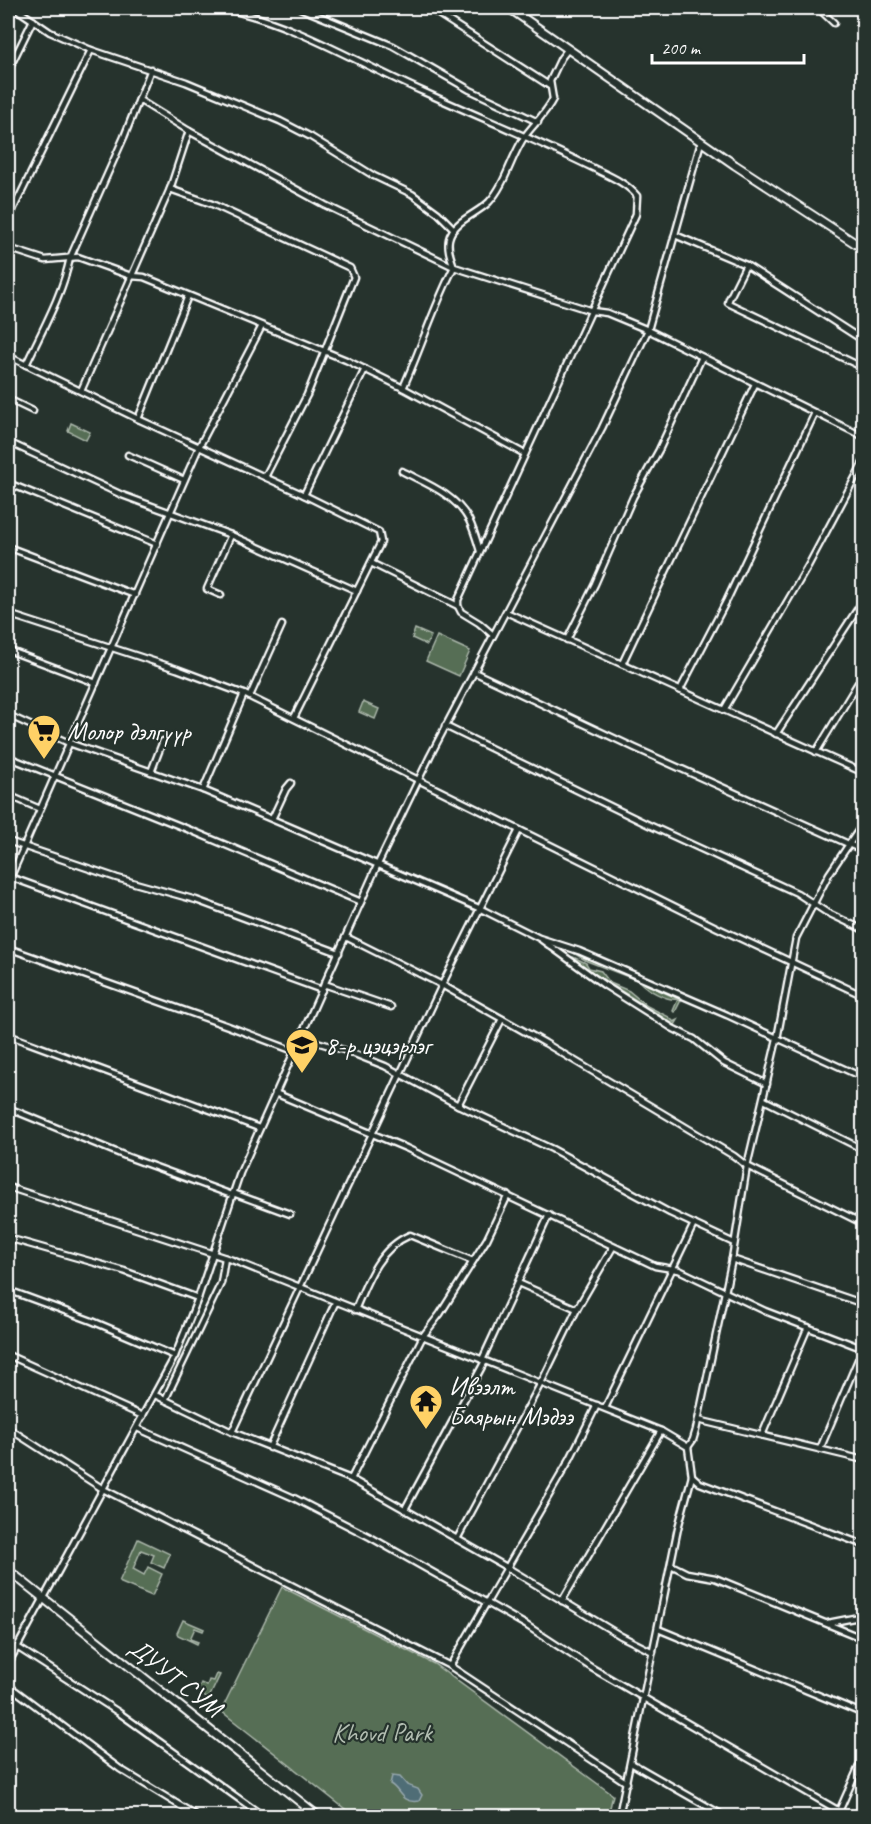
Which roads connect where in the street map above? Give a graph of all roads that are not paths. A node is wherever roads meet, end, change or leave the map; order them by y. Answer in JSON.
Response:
{"nodes":[{"id":1,"x":15,"y":8,"type":"edge"},
{"id":2,"x":221,"y":8,"type":"edge"},
{"id":3,"x":300,"y":8,"type":"edge"},
{"id":4,"x":429,"y":8,"type":"edge"},
{"id":5,"x":509,"y":8,"type":"edge"},
{"id":6,"x":818,"y":8,"type":"edge"},
{"id":7,"x":33,"y":20,"type":"junction"},
{"id":8,"x":834,"y":23,"type":"dead end"},
{"id":9,"x":569,"y":49,"type":"junction"},
{"id":10,"x":91,"y":50,"type":"junction"},
{"id":11,"x":151,"y":69,"type":"junction"},
{"id":12,"x":8,"y":71,"type":"edge"},
{"id":13,"x":550,"y":86,"type":"junction"},
{"id":14,"x":140,"y":100,"type":"junction"},
{"id":15,"x":538,"y":122,"type":"junction"},
{"id":16,"x":189,"y":131,"type":"junction"},
{"id":17,"x":525,"y":136,"type":"junction"},
{"id":18,"x":701,"y":141,"type":"junction"},
{"id":19,"x":170,"y":189,"type":"junction"},
{"id":20,"x":8,"y":219,"type":"edge"},
{"id":21,"x":454,"y":229,"type":"junction"},
{"id":22,"x":675,"y":235,"type":"junction"},
{"id":23,"x":8,"y":248,"type":"edge"},
{"id":24,"x":864,"y":249,"type":"edge"},
{"id":25,"x":70,"y":258,"type":"junction"},
{"id":26,"x":746,"y":265,"type":"junction"},
{"id":27,"x":454,"y":267,"type":"junction"},
{"id":28,"x":131,"y":276,"type":"junction"},
{"id":29,"x":188,"y":296,"type":"junction"},
{"id":30,"x":592,"y":311,"type":"junction"},
{"id":31,"x":262,"y":326,"type":"junction"},
{"id":32,"x":648,"y":330,"type":"junction"},
{"id":33,"x":864,"y":341,"type":"edge"},
{"id":34,"x":325,"y":351,"type":"junction"},
{"id":35,"x":8,"y":356,"type":"edge"},
{"id":36,"x":702,"y":357,"type":"junction"},
{"id":37,"x":26,"y":365,"type":"junction"},
{"id":38,"x":864,"y":368,"type":"edge"},
{"id":39,"x":365,"y":369,"type":"junction"},
{"id":40,"x":755,"y":384,"type":"junction"},
{"id":41,"x":403,"y":388,"type":"junction"},
{"id":42,"x":81,"y":391,"type":"junction"},
{"id":43,"x":8,"y":399,"type":"edge"},
{"id":44,"x":33,"y":411,"type":"dead end"},
{"id":45,"x":815,"y":413,"type":"junction"},
{"id":46,"x":138,"y":419,"type":"junction"},
{"id":47,"x":864,"y":437,"type":"edge"},
{"id":48,"x":8,"y":442,"type":"edge"},
{"id":49,"x":199,"y":447,"type":"junction"},
{"id":50,"x":525,"y":454,"type":"junction"},
{"id":51,"x":128,"y":455,"type":"dead end"},
{"id":52,"x":864,"y":461,"type":"edge"},
{"id":53,"x":402,"y":471,"type":"dead end"},
{"id":54,"x":265,"y":477,"type":"junction"},
{"id":55,"x":184,"y":480,"type":"junction"},
{"id":56,"x":8,"y":483,"type":"edge"},
{"id":57,"x":304,"y":495,"type":"junction"},
{"id":58,"x":170,"y":513,"type":"junction"},
{"id":59,"x":231,"y":535,"type":"junction"},
{"id":60,"x":157,"y":544,"type":"junction"},
{"id":61,"x":8,"y":547,"type":"edge"},
{"id":62,"x":480,"y":551,"type":"junction"},
{"id":63,"x":371,"y":563,"type":"junction"},
{"id":64,"x":357,"y":591,"type":"junction"},
{"id":65,"x":135,"y":595,"type":"junction"},
{"id":66,"x":221,"y":595,"type":"dead end"},
{"id":67,"x":864,"y":599,"type":"edge"},
{"id":68,"x":458,"y":606,"type":"junction"},
{"id":69,"x":506,"y":612,"type":"junction"},
{"id":70,"x":8,"y":615,"type":"edge"},
{"id":71,"x":282,"y":624,"type":"dead end"},
{"id":72,"x":493,"y":635,"type":"junction"},
{"id":73,"x":567,"y":640,"type":"junction"},
{"id":74,"x":112,"y":649,"type":"junction"},
{"id":75,"x":8,"y":650,"type":"edge"},
{"id":76,"x":622,"y":664,"type":"junction"},
{"id":77,"x":474,"y":672,"type":"junction"},
{"id":78,"x":864,"y":673,"type":"edge"},
{"id":79,"x":96,"y":683,"type":"junction"},
{"id":80,"x":680,"y":690,"type":"junction"},
{"id":81,"x":247,"y":695,"type":"junction"},
{"id":82,"x":724,"y":710,"type":"junction"},
{"id":83,"x":8,"y":715,"type":"edge"},
{"id":84,"x":294,"y":718,"type":"junction"},
{"id":85,"x":445,"y":726,"type":"junction"},
{"id":86,"x":776,"y":734,"type":"junction"},
{"id":87,"x":163,"y":741,"type":"dead end"},
{"id":88,"x":69,"y":742,"type":"junction"},
{"id":89,"x":816,"y":752,"type":"junction"},
{"id":90,"x":8,"y":757,"type":"edge"},
{"id":91,"x":151,"y":772,"type":"junction"},
{"id":92,"x":864,"y":773,"type":"edge"},
{"id":93,"x":54,"y":776,"type":"junction"},
{"id":94,"x":417,"y":780,"type":"junction"},
{"id":95,"x":291,"y":783,"type":"dead end"},
{"id":96,"x":203,"y":790,"type":"junction"},
{"id":97,"x":8,"y":795,"type":"edge"},
{"id":98,"x":39,"y":809,"type":"junction"},
{"id":99,"x":272,"y":819,"type":"junction"},
{"id":100,"x":864,"y":822,"type":"edge"},
{"id":101,"x":519,"y":830,"type":"junction"},
{"id":102,"x":8,"y":841,"type":"edge"},
{"id":103,"x":850,"y":844,"type":"junction"},
{"id":104,"x":23,"y":847,"type":"junction"},
{"id":105,"x":864,"y":851,"type":"edge"},
{"id":106,"x":377,"y":866,"type":"junction"},
{"id":107,"x":9,"y":880,"type":"edge"},
{"id":108,"x":361,"y":902,"type":"junction"},
{"id":109,"x":813,"y":903,"type":"junction"},
{"id":110,"x":481,"y":909,"type":"junction"},
{"id":111,"x":864,"y":930,"type":"edge"},
{"id":112,"x":346,"y":937,"type":"junction"},
{"id":113,"x":539,"y":938,"type":"junction"},
{"id":114,"x":8,"y":948,"type":"edge"},
{"id":115,"x":339,"y":953,"type":"junction"},
{"id":116,"x":790,"y":962,"type":"junction"},
{"id":117,"x":324,"y":984,"type":"junction"},
{"id":118,"x":442,"y":985,"type":"junction"},
{"id":119,"x":322,"y":990,"type":"junction"},
{"id":120,"x":864,"y":996,"type":"edge"},
{"id":121,"x":391,"y":1007,"type":"dead end"},
{"id":122,"x":502,"y":1019,"type":"junction"},
{"id":123,"x":8,"y":1035,"type":"edge"},
{"id":124,"x":300,"y":1037,"type":"junction"},
{"id":125,"x":777,"y":1039,"type":"junction"},
{"id":126,"x":294,"y":1052,"type":"junction"},
{"id":127,"x":401,"y":1075,"type":"junction"},
{"id":128,"x":864,"y":1078,"type":"edge"},
{"id":129,"x":767,"y":1084,"type":"junction"},
{"id":130,"x":275,"y":1093,"type":"junction"},
{"id":131,"x":764,"y":1101,"type":"junction"},
{"id":132,"x":458,"y":1105,"type":"junction"},
{"id":133,"x":8,"y":1108,"type":"edge"},
{"id":134,"x":259,"y":1128,"type":"junction"},
{"id":135,"x":373,"y":1134,"type":"junction"},
{"id":136,"x":864,"y":1150,"type":"edge"},
{"id":137,"x":747,"y":1166,"type":"junction"},
{"id":138,"x":8,"y":1186,"type":"edge"},
{"id":139,"x":232,"y":1194,"type":"junction"},
{"id":140,"x":508,"y":1196,"type":"junction"},
{"id":141,"x":290,"y":1214,"type":"dead end"},
{"id":142,"x":549,"y":1215,"type":"junction"},
{"id":143,"x":694,"y":1224,"type":"junction"},
{"id":144,"x":864,"y":1224,"type":"edge"},
{"id":145,"x":8,"y":1238,"type":"edge"},
{"id":146,"x":735,"y":1243,"type":"junction"},
{"id":147,"x":613,"y":1247,"type":"junction"},
{"id":148,"x":213,"y":1254,"type":"junction"},
{"id":149,"x":225,"y":1258,"type":"junction"},
{"id":150,"x":732,"y":1259,"type":"junction"},
{"id":151,"x":473,"y":1262,"type":"junction"},
{"id":152,"x":672,"y":1269,"type":"junction"},
{"id":153,"x":518,"y":1283,"type":"junction"},
{"id":154,"x":300,"y":1287,"type":"junction"},
{"id":155,"x":8,"y":1290,"type":"edge"},
{"id":156,"x":726,"y":1293,"type":"junction"},
{"id":157,"x":198,"y":1298,"type":"junction"},
{"id":158,"x":335,"y":1302,"type":"junction"},
{"id":159,"x":864,"y":1304,"type":"edge"},
{"id":160,"x":577,"y":1309,"type":"junction"},
{"id":161,"x":355,"y":1310,"type":"junction"},
{"id":162,"x":808,"y":1327,"type":"junction"},
{"id":163,"x":423,"y":1336,"type":"junction"},
{"id":164,"x":863,"y":1348,"type":"edge"},
{"id":165,"x":8,"y":1355,"type":"edge"},
{"id":166,"x":175,"y":1356,"type":"junction"},
{"id":167,"x":483,"y":1361,"type":"junction"},
{"id":168,"x":542,"y":1383,"type":"junction"},
{"id":169,"x":155,"y":1395,"type":"junction"},
{"id":170,"x":165,"y":1400,"type":"junction"},
{"id":171,"x":597,"y":1406,"type":"junction"},
{"id":172,"x":605,"y":1408,"type":"junction"},
{"id":173,"x":143,"y":1416,"type":"junction"},
{"id":174,"x":698,"y":1420,"type":"junction"},
{"id":175,"x":8,"y":1428,"type":"edge"},
{"id":176,"x":137,"y":1428,"type":"junction"},
{"id":177,"x":661,"y":1431,"type":"junction"},
{"id":178,"x":231,"y":1432,"type":"junction"},
{"id":179,"x":762,"y":1435,"type":"junction"},
{"id":180,"x":688,"y":1447,"type":"junction"},
{"id":181,"x":269,"y":1448,"type":"junction"},
{"id":182,"x":820,"y":1449,"type":"junction"},
{"id":183,"x":864,"y":1460,"type":"edge"},
{"id":184,"x":692,"y":1476,"type":"junction"},
{"id":185,"x":351,"y":1479,"type":"junction"},
{"id":186,"x":103,"y":1490,"type":"junction"},
{"id":187,"x":405,"y":1509,"type":"junction"},
{"id":188,"x":458,"y":1539,"type":"junction"},
{"id":189,"x":864,"y":1545,"type":"edge"},
{"id":190,"x":670,"y":1565,"type":"junction"},
{"id":191,"x":508,"y":1568,"type":"junction"},
{"id":192,"x":8,"y":1570,"type":"edge"},
{"id":193,"x":43,"y":1599,"type":"junction"},
{"id":194,"x":562,"y":1601,"type":"junction"},
{"id":195,"x":488,"y":1603,"type":"junction"},
{"id":196,"x":864,"y":1616,"type":"edge"},
{"id":197,"x":828,"y":1623,"type":"junction"},
{"id":198,"x":658,"y":1629,"type":"junction"},
{"id":199,"x":864,"y":1639,"type":"edge"},
{"id":200,"x":17,"y":1647,"type":"junction"},
{"id":201,"x":653,"y":1652,"type":"junction"},
{"id":202,"x":8,"y":1664,"type":"edge"},
{"id":203,"x":450,"y":1666,"type":"junction"},
{"id":204,"x":8,"y":1685,"type":"edge"},
{"id":205,"x":644,"y":1698,"type":"junction"},
{"id":206,"x":864,"y":1714,"type":"edge"},
{"id":207,"x":864,"y":1755,"type":"edge"},
{"id":208,"x":631,"y":1763,"type":"junction"},
{"id":209,"x":627,"y":1783,"type":"junction"},
{"id":210,"x":839,"y":1810,"type":"junction"},
{"id":211,"x":197,"y":1816,"type":"edge"},
{"id":212,"x":263,"y":1816,"type":"edge"},
{"id":213,"x":318,"y":1816,"type":"edge"},
{"id":214,"x":620,"y":1816,"type":"edge"},
{"id":215,"x":723,"y":1816,"type":"edge"},
{"id":216,"x":837,"y":1816,"type":"edge"}],
"edges":[{"from":1,"to":7,"type":"street"},
{"from":2,"to":17,"type":"street"},
{"from":3,"to":15,"type":"street"},
{"from":4,"to":13,"type":"street"},
{"from":5,"to":9,"type":"main road"},
{"from":6,"to":8,"type":"street"},
{"from":7,"to":10,"type":"street"},
{"from":7,"to":12,"type":"street"},
{"from":9,"to":13,"type":"street"},
{"from":9,"to":18,"type":"main road"},
{"from":10,"to":11,"type":"street"},
{"from":10,"to":20,"type":"street"},
{"from":11,"to":14,"type":"street"},
{"from":11,"to":21,"type":"street"},
{"from":13,"to":15,"type":"street"},
{"from":14,"to":16,"type":"street"},
{"from":14,"to":25,"type":"street"},
{"from":15,"to":17,"type":"street"},
{"from":16,"to":19,"type":"street"},
{"from":16,"to":27,"type":"street"},
{"from":17,"to":21,"type":"street"},
{"from":17,"to":30,"type":"street"},
{"from":18,"to":22,"type":"street"},
{"from":18,"to":24,"type":"main road"},
{"from":19,"to":28,"type":"street"},
{"from":19,"to":34,"type":"street"},
{"from":21,"to":27,"type":"street"},
{"from":22,"to":26,"type":"street"},
{"from":22,"to":32,"type":"street"},
{"from":23,"to":25,"type":"street"},
{"from":25,"to":28,"type":"street"},
{"from":25,"to":37,"type":"street"},
{"from":26,"to":33,"type":"street"},
{"from":26,"to":38,"type":"street"},
{"from":27,"to":30,"type":"street"},
{"from":27,"to":41,"type":"street"},
{"from":28,"to":29,"type":"street"},
{"from":28,"to":42,"type":"street"},
{"from":29,"to":31,"type":"street"},
{"from":29,"to":46,"type":"street"},
{"from":30,"to":32,"type":"street"},
{"from":30,"to":50,"type":"street"},
{"from":31,"to":34,"type":"street"},
{"from":31,"to":49,"type":"street"},
{"from":32,"to":36,"type":"street"},
{"from":32,"to":69,"type":"street"},
{"from":34,"to":39,"type":"street"},
{"from":34,"to":54,"type":"street"},
{"from":35,"to":37,"type":"street"},
{"from":36,"to":40,"type":"street"},
{"from":36,"to":73,"type":"street"},
{"from":37,"to":42,"type":"street"},
{"from":39,"to":41,"type":"street"},
{"from":39,"to":57,"type":"street"},
{"from":40,"to":45,"type":"street"},
{"from":40,"to":76,"type":"street"},
{"from":41,"to":50,"type":"street"},
{"from":42,"to":46,"type":"street"},
{"from":43,"to":44,"type":"street"},
{"from":45,"to":47,"type":"street"},
{"from":45,"to":80,"type":"street"},
{"from":46,"to":49,"type":"street"},
{"from":48,"to":58,"type":"street"},
{"from":49,"to":54,"type":"street"},
{"from":49,"to":55,"type":"street"},
{"from":50,"to":62,"type":"street"},
{"from":51,"to":55,"type":"street"},
{"from":52,"to":82,"type":"street"},
{"from":53,"to":62,"type":"street"},
{"from":54,"to":57,"type":"street"},
{"from":55,"to":58,"type":"street"},
{"from":56,"to":60,"type":"street"},
{"from":57,"to":63,"type":"street"},
{"from":58,"to":59,"type":"street"},
{"from":58,"to":60,"type":"street"},
{"from":59,"to":64,"type":"street"},
{"from":59,"to":66,"type":"street"},
{"from":60,"to":65,"type":"street"},
{"from":61,"to":65,"type":"street"},
{"from":62,"to":68,"type":"street"},
{"from":63,"to":64,"type":"street"},
{"from":63,"to":68,"type":"street"},
{"from":64,"to":84,"type":"street"},
{"from":65,"to":74,"type":"street"},
{"from":67,"to":86,"type":"street"},
{"from":68,"to":72,"type":"street"},
{"from":69,"to":72,"type":"street"},
{"from":69,"to":73,"type":"street"},
{"from":70,"to":74,"type":"street"},
{"from":71,"to":81,"type":"street"},
{"from":72,"to":77,"type":"street"},
{"from":73,"to":76,"type":"street"},
{"from":74,"to":79,"type":"street"},
{"from":74,"to":81,"type":"street"},
{"from":75,"to":79,"type":"street"},
{"from":76,"to":80,"type":"street"},
{"from":77,"to":85,"type":"street"},
{"from":77,"to":103,"type":"street"},
{"from":78,"to":89,"type":"street"},
{"from":79,"to":88,"type":"street"},
{"from":80,"to":82,"type":"street"},
{"from":81,"to":84,"type":"street"},
{"from":81,"to":96,"type":"street"},
{"from":82,"to":86,"type":"street"},
{"from":83,"to":88,"type":"street"},
{"from":84,"to":94,"type":"street"},
{"from":85,"to":94,"type":"street"},
{"from":85,"to":109,"type":"street"},
{"from":86,"to":89,"type":"street"},
{"from":87,"to":91,"type":"street"},
{"from":88,"to":91,"type":"street"},
{"from":88,"to":93,"type":"street"},
{"from":89,"to":92,"type":"street"},
{"from":90,"to":93,"type":"street"},
{"from":91,"to":96,"type":"street"},
{"from":93,"to":98,"type":"street"},
{"from":93,"to":108,"type":"street"},
{"from":94,"to":101,"type":"street"},
{"from":94,"to":106,"type":"street"},
{"from":95,"to":99,"type":"street"},
{"from":96,"to":99,"type":"street"},
{"from":97,"to":98,"type":"street"},
{"from":98,"to":104,"type":"street"},
{"from":99,"to":106,"type":"street"},
{"from":100,"to":103,"type":"street"},
{"from":101,"to":110,"type":"street"},
{"from":101,"to":116,"type":"street"},
{"from":102,"to":104,"type":"street"},
{"from":103,"to":105,"type":"street"},
{"from":103,"to":109,"type":"street"},
{"from":104,"to":107,"type":"street"},
{"from":104,"to":115,"type":"street"},
{"from":106,"to":108,"type":"street"},
{"from":106,"to":110,"type":"street"},
{"from":107,"to":119,"type":"street"},
{"from":108,"to":112,"type":"street"},
{"from":109,"to":111,"type":"street"},
{"from":109,"to":116,"type":"street"},
{"from":110,"to":113,"type":"street"},
{"from":110,"to":118,"type":"street"},
{"from":112,"to":115,"type":"street"},
{"from":112,"to":118,"type":"street"},
{"from":113,"to":125,"type":"street"},
{"from":113,"to":129,"type":"street"},
{"from":114,"to":126,"type":"street"},
{"from":115,"to":117,"type":"street"},
{"from":116,"to":120,"type":"street"},
{"from":116,"to":125,"type":"street"},
{"from":117,"to":119,"type":"street"},
{"from":117,"to":121,"type":"street"},
{"from":118,"to":122,"type":"street"},
{"from":118,"to":127,"type":"street"},
{"from":119,"to":124,"type":"street"},
{"from":122,"to":132,"type":"street"},
{"from":122,"to":137,"type":"street"},
{"from":123,"to":134,"type":"street"},
{"from":124,"to":126,"type":"street"},
{"from":124,"to":127,"type":"street"},
{"from":125,"to":128,"type":"street"},
{"from":125,"to":129,"type":"street"},
{"from":126,"to":130,"type":"street"},
{"from":127,"to":132,"type":"street"},
{"from":127,"to":135,"type":"street"},
{"from":129,"to":131,"type":"street"},
{"from":130,"to":134,"type":"street"},
{"from":130,"to":135,"type":"street"},
{"from":131,"to":136,"type":"street"},
{"from":131,"to":137,"type":"street"},
{"from":132,"to":143,"type":"street"},
{"from":133,"to":139,"type":"street"},
{"from":134,"to":139,"type":"street"},
{"from":135,"to":140,"type":"street"},
{"from":135,"to":154,"type":"street"},
{"from":137,"to":144,"type":"street"},
{"from":137,"to":146,"type":"street"},
{"from":138,"to":148,"type":"street"},
{"from":139,"to":141,"type":"street"},
{"from":139,"to":148,"type":"street"},
{"from":140,"to":142,"type":"street"},
{"from":140,"to":151,"type":"street"},
{"from":142,"to":147,"type":"street"},
{"from":142,"to":153,"type":"street"},
{"from":143,"to":146,"type":"street"},
{"from":143,"to":152,"type":"street"},
{"from":145,"to":157,"type":"street"},
{"from":146,"to":150,"type":"street"},
{"from":147,"to":152,"type":"street"},
{"from":147,"to":160,"type":"street"},
{"from":148,"to":149,"type":"street"},
{"from":148,"to":157,"type":"street"},
{"from":149,"to":154,"type":"street"},
{"from":149,"to":170,"type":"street"},
{"from":150,"to":156,"type":"street"},
{"from":150,"to":159,"type":"street"},
{"from":151,"to":161,"type":"street"},
{"from":151,"to":163,"type":"street"},
{"from":152,"to":156,"type":"street"},
{"from":152,"to":172,"type":"street"},
{"from":153,"to":160,"type":"street"},
{"from":153,"to":167,"type":"street"},
{"from":154,"to":158,"type":"street"},
{"from":154,"to":178,"type":"street"},
{"from":155,"to":166,"type":"street"},
{"from":156,"to":162,"type":"street"},
{"from":156,"to":174,"type":"street"},
{"from":157,"to":166,"type":"street"},
{"from":158,"to":161,"type":"street"},
{"from":158,"to":181,"type":"street"},
{"from":160,"to":168,"type":"street"},
{"from":161,"to":163,"type":"street"},
{"from":162,"to":164,"type":"street"},
{"from":162,"to":179,"type":"street"},
{"from":163,"to":167,"type":"street"},
{"from":163,"to":185,"type":"street"},
{"from":164,"to":182,"type":"street"},
{"from":165,"to":173,"type":"street"},
{"from":166,"to":169,"type":"street"},
{"from":167,"to":168,"type":"street"},
{"from":167,"to":187,"type":"street"},
{"from":168,"to":171,"type":"street"},
{"from":168,"to":188,"type":"street"},
{"from":169,"to":170,"type":"street"},
{"from":169,"to":173,"type":"street"},
{"from":170,"to":178,"type":"street"},
{"from":171,"to":172,"type":"street"},
{"from":171,"to":191,"type":"street"},
{"from":172,"to":177,"type":"street"},
{"from":173,"to":176,"type":"street"},
{"from":174,"to":179,"type":"street"},
{"from":174,"to":180,"type":"street"},
{"from":175,"to":186,"type":"street"},
{"from":176,"to":186,"type":"street"},
{"from":176,"to":195,"type":"street"},
{"from":177,"to":180,"type":"street"},
{"from":177,"to":194,"type":"street"},
{"from":178,"to":181,"type":"street"},
{"from":179,"to":182,"type":"street"},
{"from":180,"to":184,"type":"street"},
{"from":181,"to":185,"type":"street"},
{"from":182,"to":183,"type":"street"},
{"from":184,"to":189,"type":"street"},
{"from":184,"to":190,"type":"street"},
{"from":185,"to":187,"type":"street"},
{"from":186,"to":193,"type":"street"},
{"from":186,"to":203,"type":"street"},
{"from":187,"to":188,"type":"street"},
{"from":188,"to":191,"type":"street"},
{"from":190,"to":197,"type":"street"},
{"from":190,"to":198,"type":"street"},
{"from":191,"to":194,"type":"street"},
{"from":191,"to":195,"type":"street"},
{"from":192,"to":193,"type":"main road","name":"ДУУТ СУМ"},
{"from":193,"to":200,"type":"street"},
{"from":193,"to":213,"type":"main road","name":"ДУУТ СУМ"},
{"from":194,"to":201,"type":"street"},
{"from":195,"to":203,"type":"street"},
{"from":195,"to":205,"type":"street"},
{"from":196,"to":197,"type":"street"},
{"from":197,"to":199,"type":"street"},
{"from":198,"to":201,"type":"street"},
{"from":198,"to":206,"type":"street"},
{"from":200,"to":202,"type":"street"},
{"from":200,"to":212,"type":"street"},
{"from":201,"to":205,"type":"street"},
{"from":203,"to":209,"type":"street"},
{"from":204,"to":211,"type":"street"},
{"from":205,"to":208,"type":"street"},
{"from":205,"to":210,"type":"street"},
{"from":207,"to":210,"type":"street"},
{"from":208,"to":209,"type":"street"},
{"from":208,"to":215,"type":"street"},
{"from":209,"to":214,"type":"street"},
{"from":210,"to":216,"type":"street"}]}
